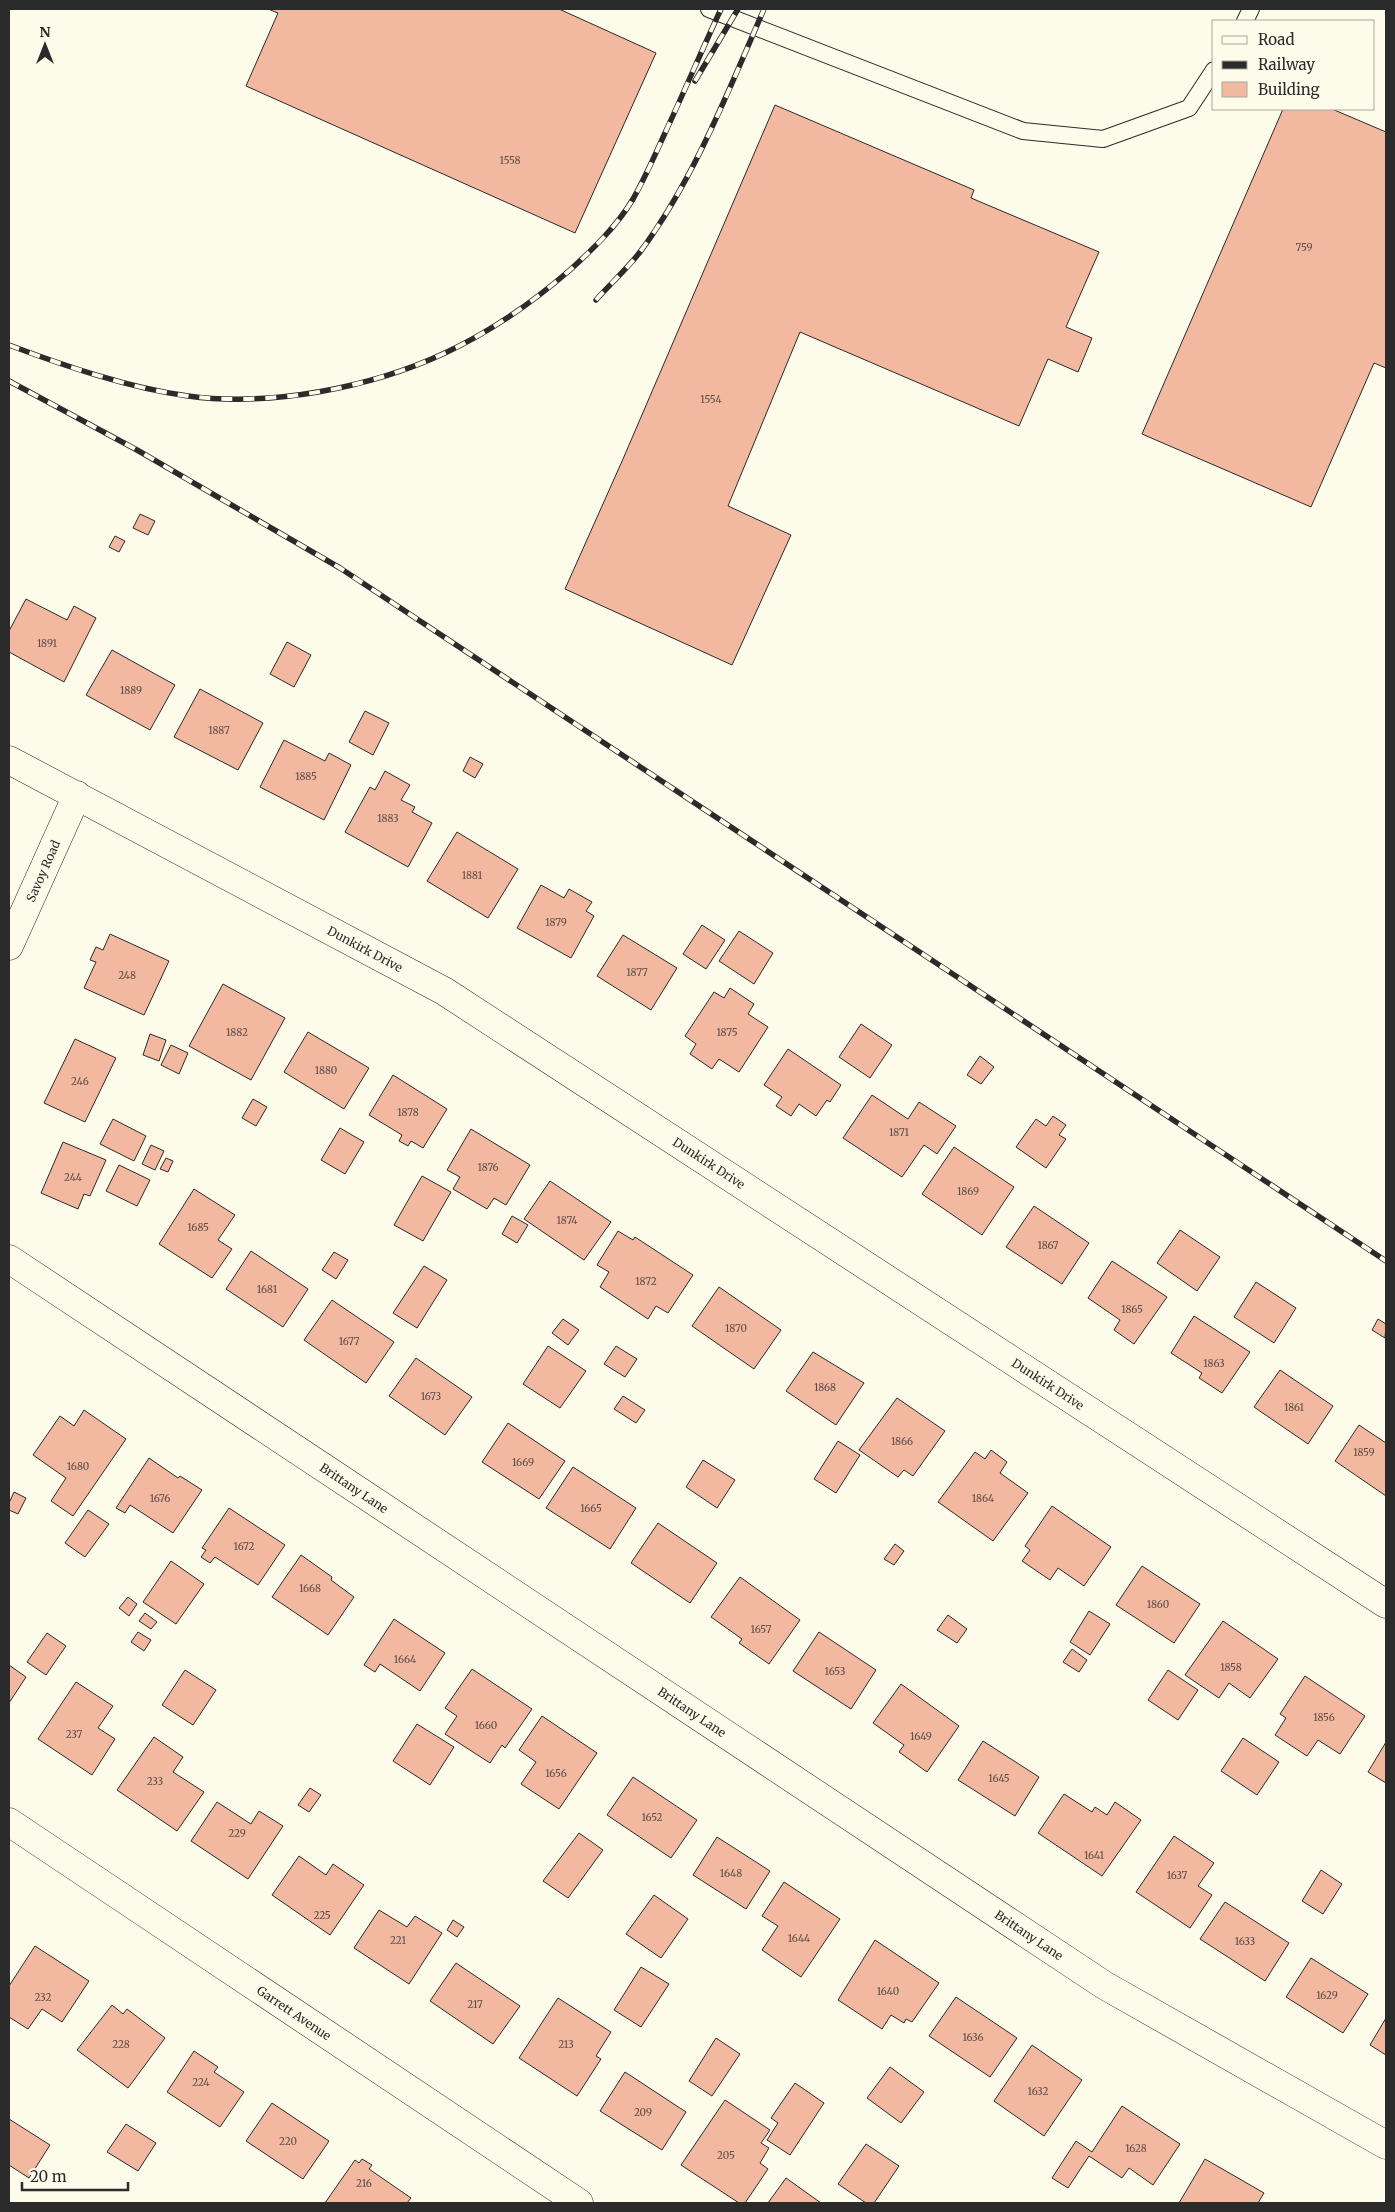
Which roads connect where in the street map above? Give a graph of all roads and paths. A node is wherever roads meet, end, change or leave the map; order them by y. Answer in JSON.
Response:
{"nodes":[{"id":1,"x":709,"y":9,"type":"edge"},
{"id":2,"x":1212,"y":73,"type":"edge"},
{"id":3,"x":9,"y":760,"type":"edge"},
{"id":4,"x":77,"y":795,"type":"junction"},
{"id":5,"x":9,"y":946,"type":"edge"},
{"id":6,"x":9,"y":1259,"type":"edge"},
{"id":7,"x":1386,"y":1604,"type":"edge"},
{"id":8,"x":9,"y":1822,"type":"edge"},
{"id":9,"x":1386,"y":2146,"type":"edge"},
{"id":10,"x":579,"y":2203,"type":"edge"}],
"edges":[{"from":1,"to":2,"type":"lane"},
{"from":3,"to":4,"type":"street","name":"Dunkirk Drive"},
{"from":4,"to":5,"type":"street","name":"Savoy Road"},
{"from":4,"to":7,"type":"street","name":"Dunkirk Drive"},
{"from":6,"to":9,"type":"street","name":"Brittany Lane"},
{"from":8,"to":10,"type":"street","name":"Garrett Avenue"}]}
